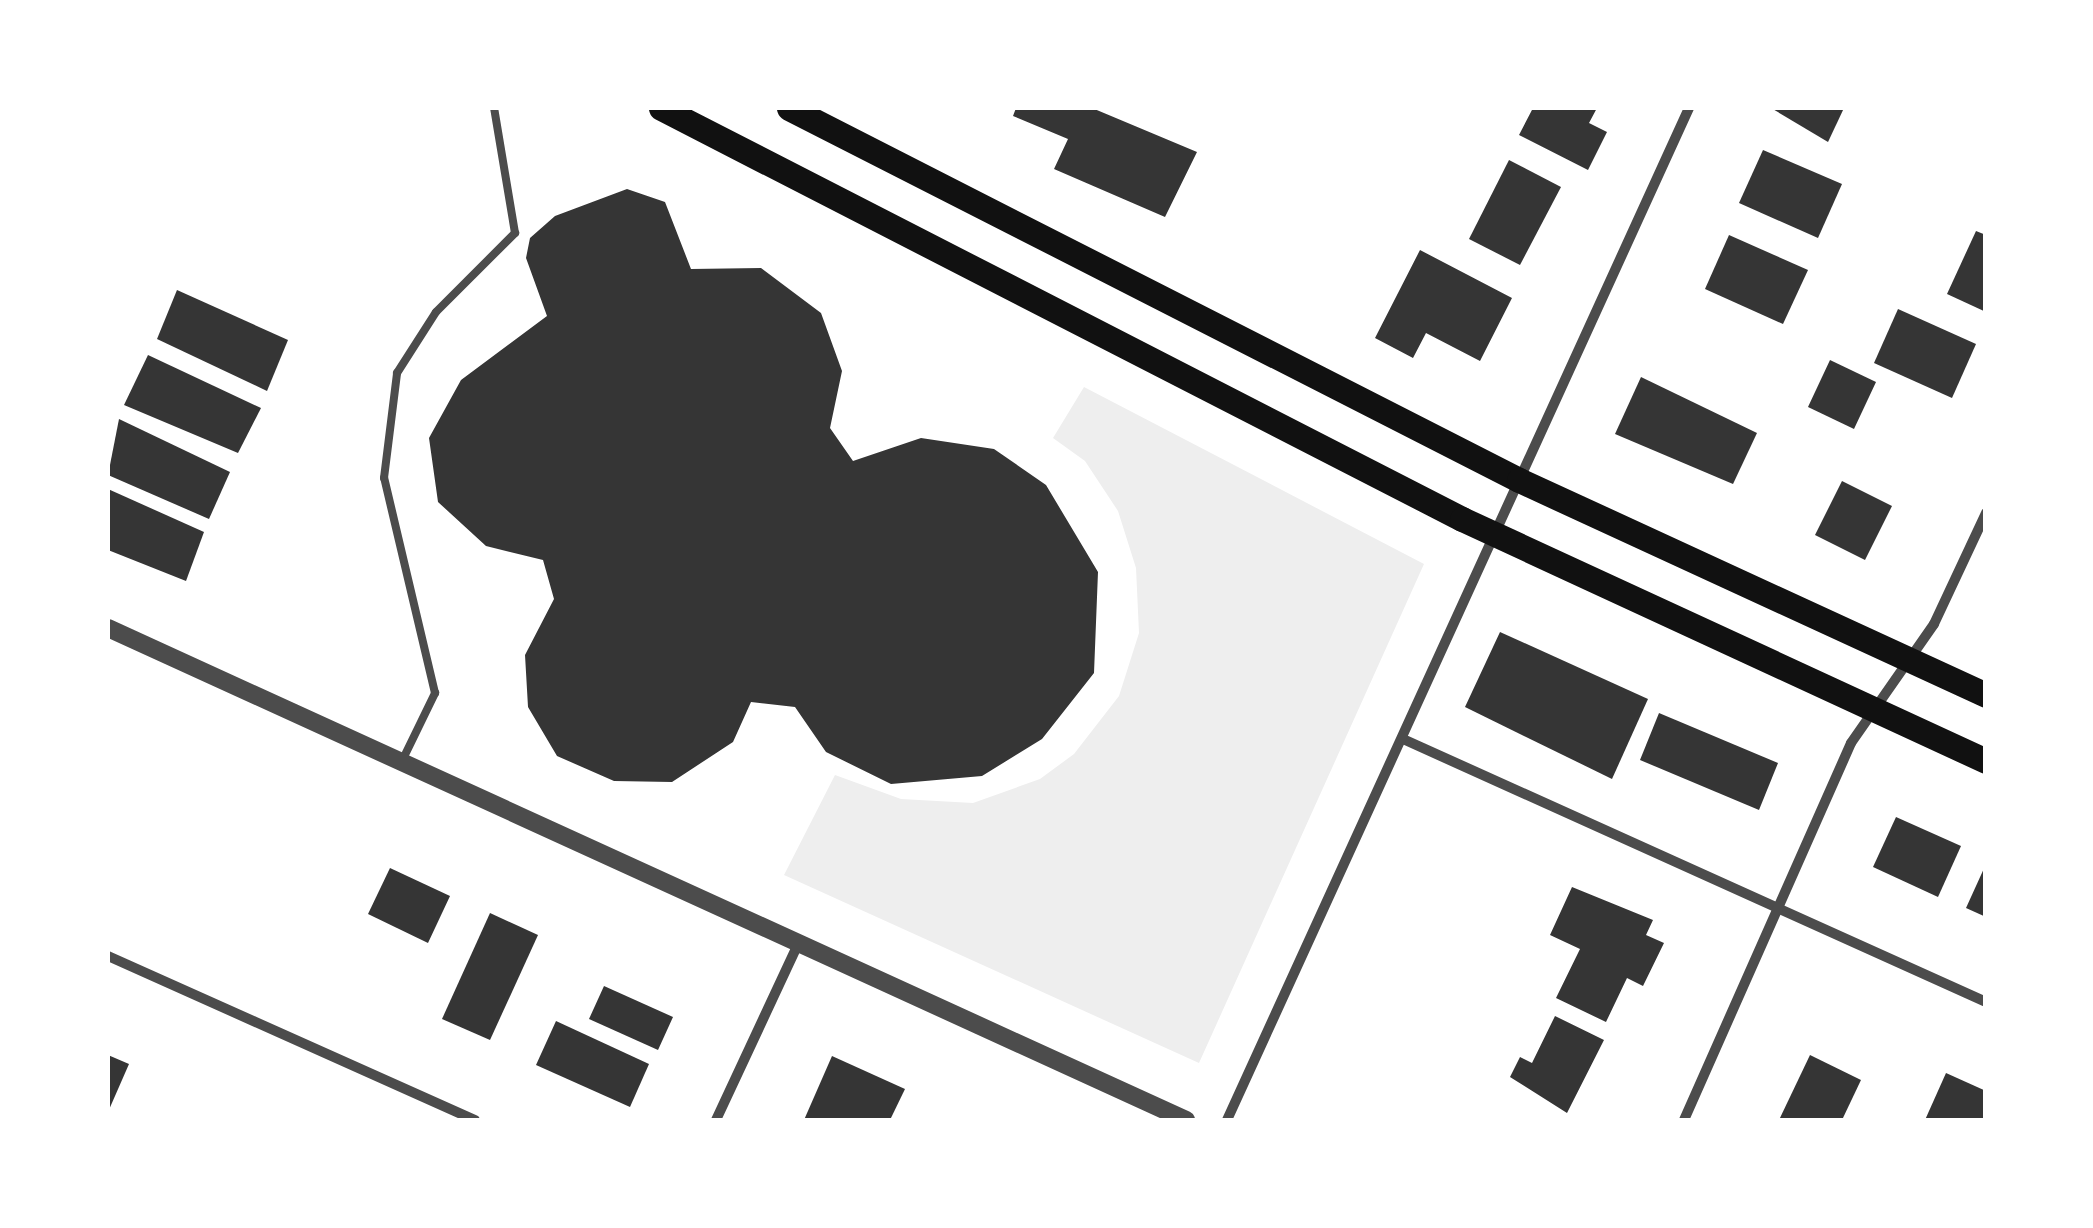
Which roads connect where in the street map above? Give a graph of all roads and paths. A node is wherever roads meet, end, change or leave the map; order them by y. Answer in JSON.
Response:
{"nodes":[{"id":1,"x":494,"y":108,"type":"edge"},
{"id":2,"x":661,"y":108,"type":"edge"},
{"id":3,"x":789,"y":108,"type":"edge"},
{"id":4,"x":1689,"y":108,"type":"edge"},
{"id":5,"x":1519,"y":480,"type":"junction"},
{"id":6,"x":1986,"y":512,"type":"edge"},
{"id":7,"x":1494,"y":534,"type":"junction"},
{"id":8,"x":108,"y":628,"type":"edge"},
{"id":9,"x":1909,"y":660,"type":"junction"},
{"id":10,"x":1986,"y":695,"type":"edge"},
{"id":11,"x":1874,"y":711,"type":"junction"},
{"id":12,"x":1403,"y":739,"type":"junction"},
{"id":13,"x":402,"y":761,"type":"junction"},
{"id":14,"x":1986,"y":761,"type":"edge"},
{"id":15,"x":1779,"y":908,"type":"junction"},
{"id":16,"x":799,"y":942,"type":"junction"},
{"id":17,"x":108,"y":956,"type":"edge"},
{"id":18,"x":1986,"y":1002,"type":"edge"},
{"id":19,"x":474,"y":1120,"type":"edge"},
{"id":20,"x":716,"y":1120,"type":"edge"},
{"id":21,"x":1186,"y":1120,"type":"edge"},
{"id":22,"x":1227,"y":1120,"type":"edge"},
{"id":23,"x":1684,"y":1120,"type":"edge"}],
"edges":[{"from":1,"to":13,"type":"lane"},
{"from":2,"to":7,"type":"main road"},
{"from":3,"to":5,"type":"main road"},
{"from":4,"to":5,"type":"street"},
{"from":5,"to":7,"type":"street"},
{"from":5,"to":9,"type":"main road"},
{"from":6,"to":9,"type":"street"},
{"from":7,"to":11,"type":"main road"},
{"from":7,"to":12,"type":"street"},
{"from":8,"to":13,"type":"street"},
{"from":9,"to":10,"type":"main road"},
{"from":9,"to":11,"type":"street"},
{"from":11,"to":14,"type":"main road"},
{"from":11,"to":15,"type":"street"},
{"from":12,"to":15,"type":"street"},
{"from":12,"to":22,"type":"street"},
{"from":13,"to":16,"type":"street"},
{"from":15,"to":18,"type":"street"},
{"from":15,"to":23,"type":"street"},
{"from":16,"to":20,"type":"street"},
{"from":16,"to":21,"type":"street"},
{"from":17,"to":19,"type":"street"}]}
